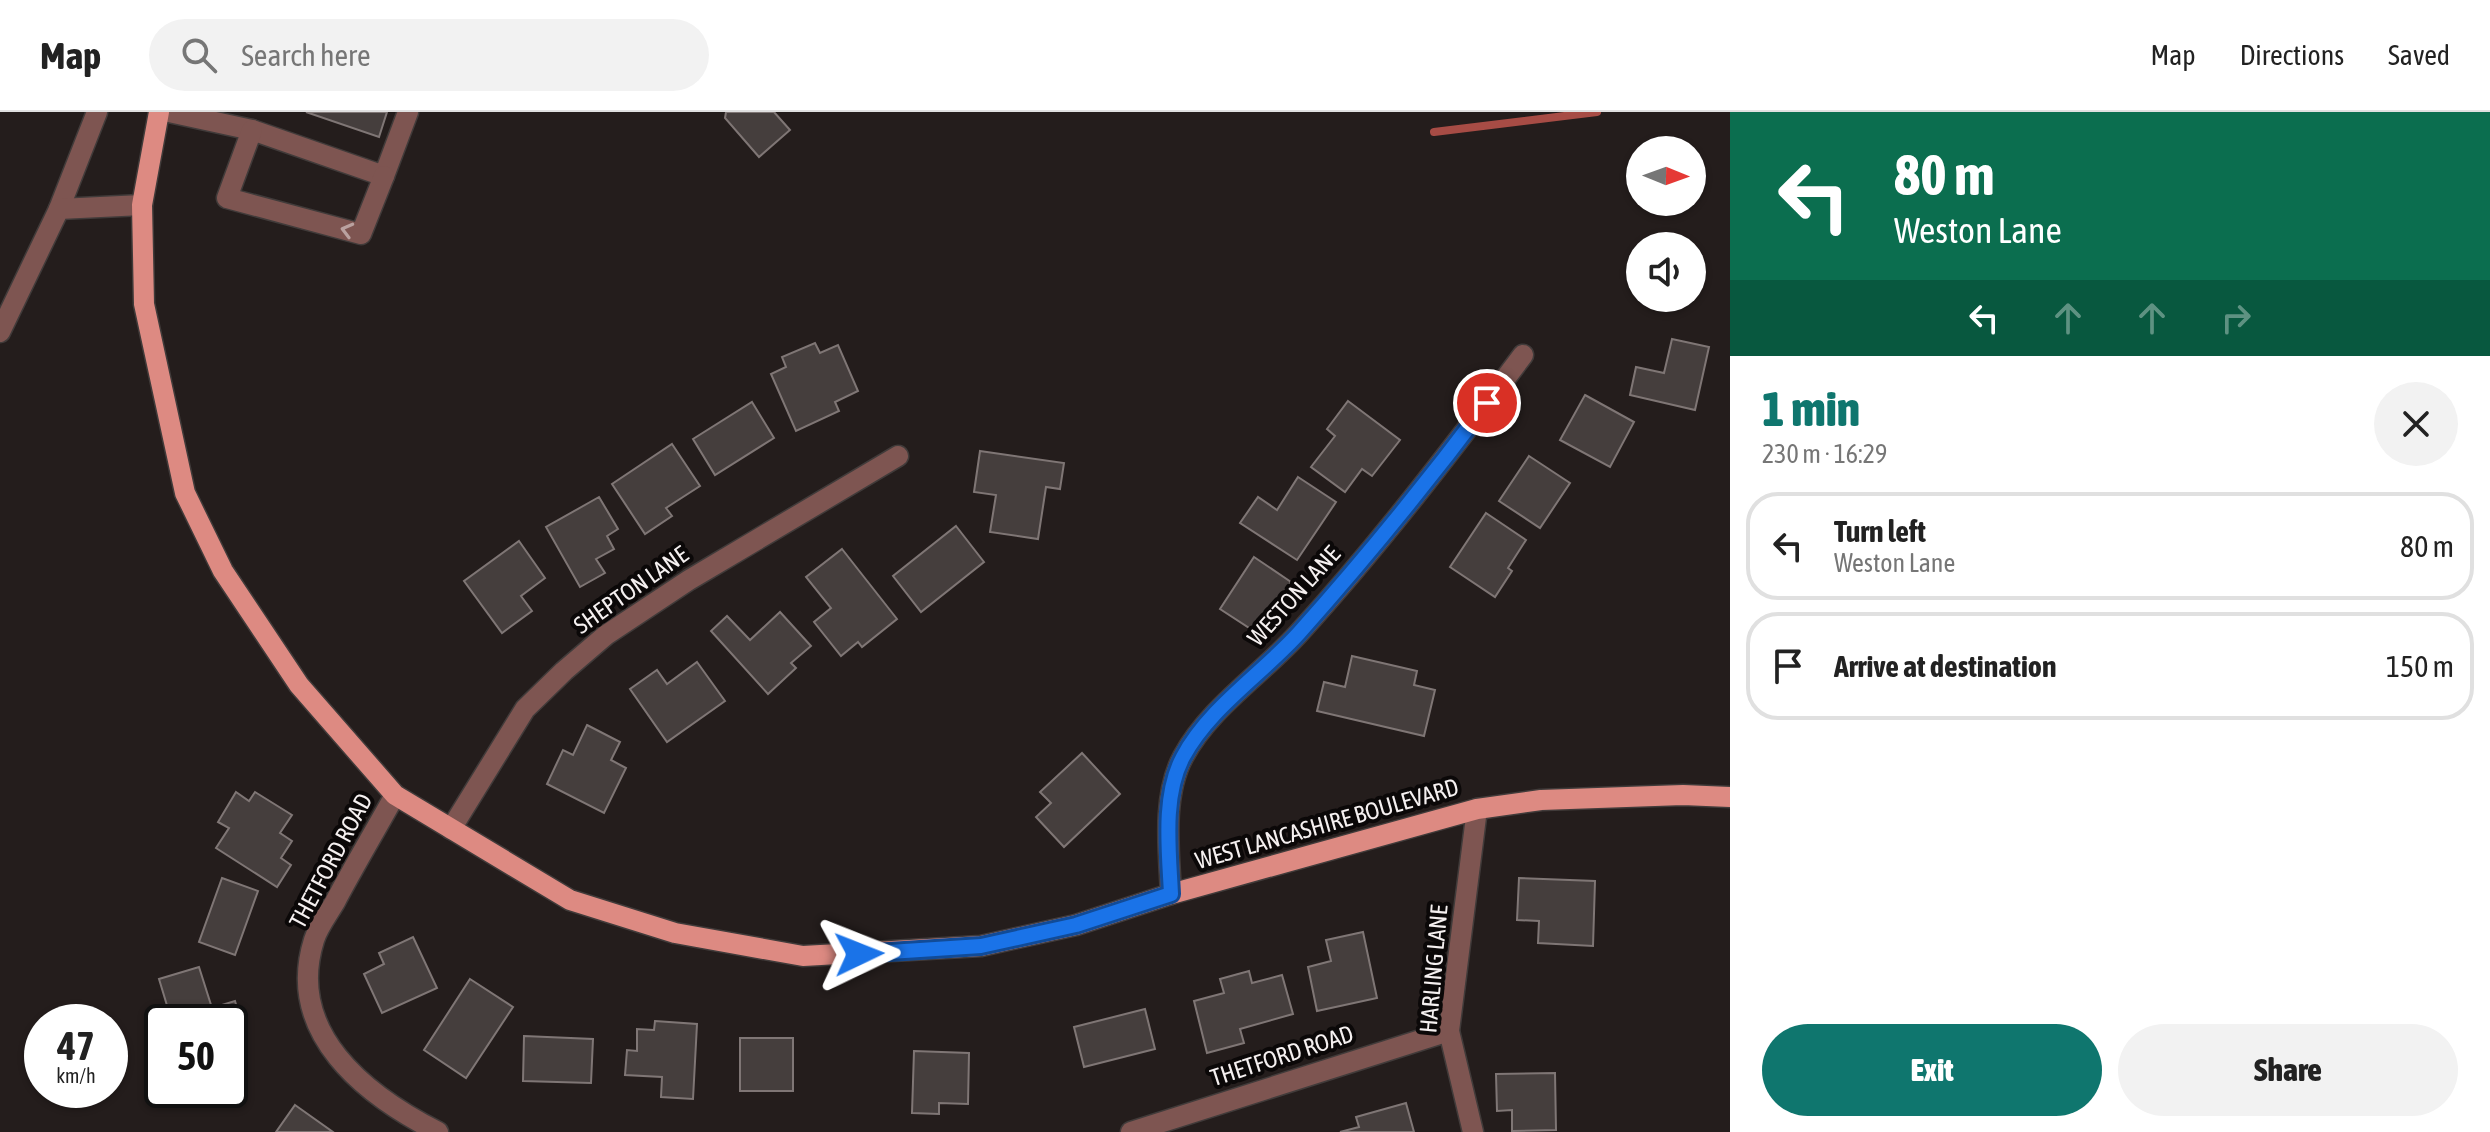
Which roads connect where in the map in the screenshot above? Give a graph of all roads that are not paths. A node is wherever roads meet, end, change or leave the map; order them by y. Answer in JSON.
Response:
{"nodes":[{"id":1,"x":97,"y":112,"type":"edge"},
{"id":2,"x":159,"y":112,"type":"edge"},
{"id":3,"x":169,"y":112,"type":"edge"},
{"id":4,"x":408,"y":112,"type":"edge"},
{"id":5,"x":252,"y":130,"type":"junction"},
{"id":6,"x":384,"y":176,"type":"junction"},
{"id":7,"x":142,"y":205,"type":"junction"},
{"id":8,"x":59,"y":209,"type":"junction"},
{"id":9,"x":0,"y":332,"type":"edge"},
{"id":10,"x":1523,"y":355,"type":"dead end"},
{"id":11,"x":898,"y":456,"type":"dead end"},
{"id":12,"x":395,"y":795,"type":"junction"},
{"id":13,"x":1730,"y":797,"type":"edge"},
{"id":14,"x":1477,"y":809,"type":"junction"},
{"id":15,"x":451,"y":829,"type":"junction"},
{"id":16,"x":1171,"y":894,"type":"junction"},
{"id":17,"x":1449,"y":1031,"type":"junction"},
{"id":18,"x":438,"y":1132,"type":"edge"},
{"id":19,"x":1131,"y":1132,"type":"edge"},
{"id":20,"x":1473,"y":1132,"type":"edge"}],
"edges":[{"from":1,"to":8,"type":"street"},
{"from":2,"to":7,"type":"main road","name":"WEST LANCASHIRE BOULEVARD"},
{"from":3,"to":5,"type":"street"},
{"from":4,"to":6,"type":"street"},
{"from":5,"to":6,"type":"street"},
{"from":6,"to":5,"type":"street","one_way":true},
{"from":7,"to":8,"type":"street"},
{"from":7,"to":12,"type":"main road","name":"WEST LANCASHIRE BOULEVARD"},
{"from":8,"to":9,"type":"street"},
{"from":10,"to":16,"type":"street","name":"WESTON LANE"},
{"from":11,"to":15,"type":"street","name":"SHEPTON LANE"},
{"from":12,"to":15,"type":"main road","name":"WEST LANCASHIRE BOULEVARD"},
{"from":12,"to":18,"type":"street","name":"THETFORD ROAD"},
{"from":13,"to":14,"type":"main road","name":"WEST LANCASHIRE BOULEVARD"},
{"from":14,"to":16,"type":"main road","name":"WEST LANCASHIRE BOULEVARD"},
{"from":14,"to":17,"type":"street","name":"HARLING LANE"},
{"from":15,"to":16,"type":"main road","name":"WEST LANCASHIRE BOULEVARD"},
{"from":17,"to":19,"type":"street","name":"THETFORD ROAD"},
{"from":17,"to":20,"type":"street","name":"HARLING LANE"}]}
